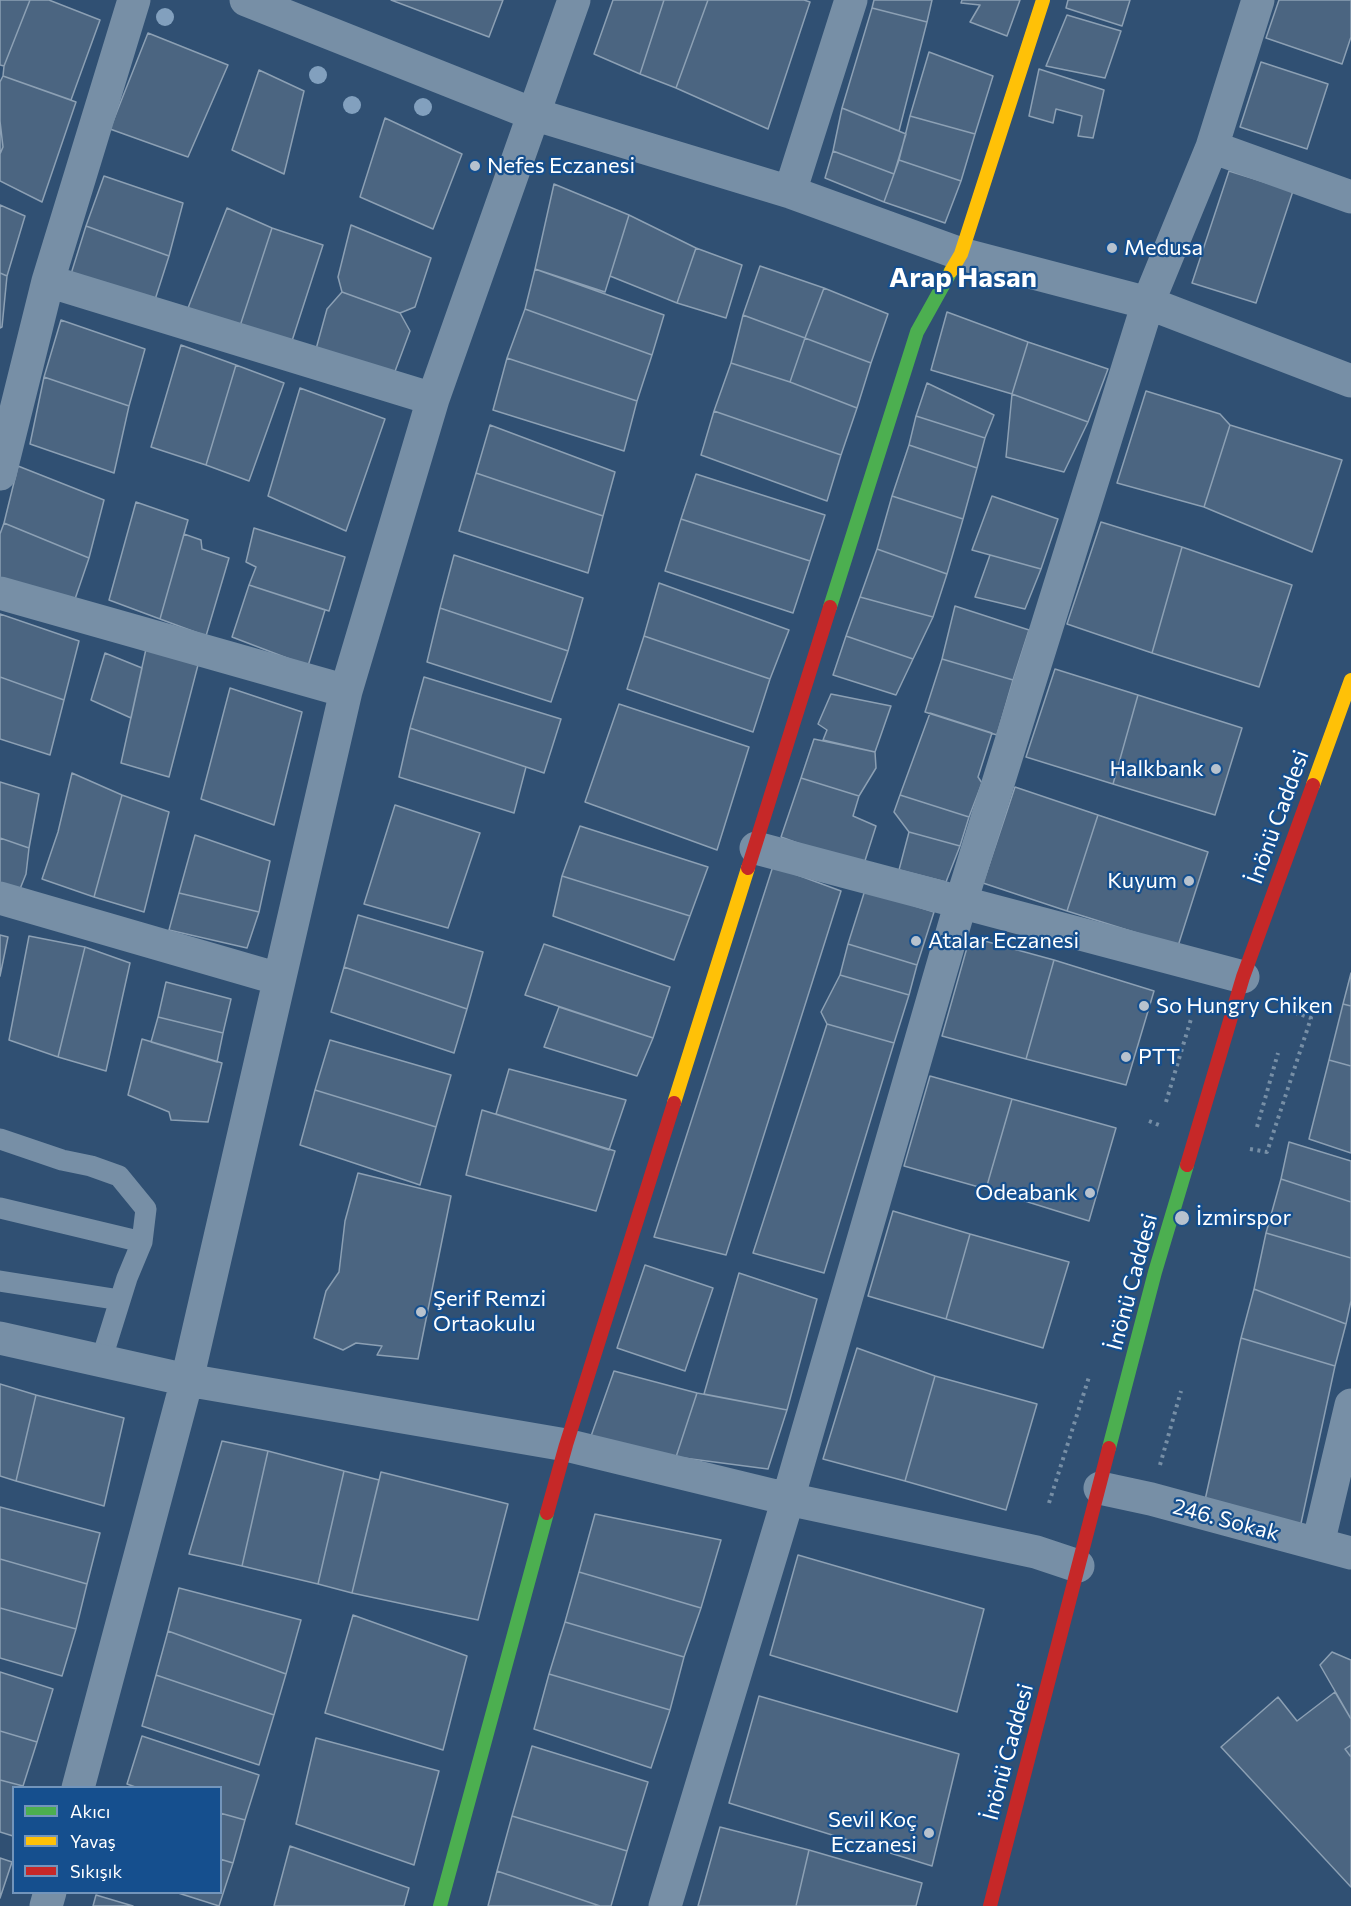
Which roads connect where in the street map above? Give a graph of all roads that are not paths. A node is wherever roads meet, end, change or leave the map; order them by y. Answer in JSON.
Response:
{"nodes":[{"id":1,"x":134,"y":0,"type":"edge"},
{"id":2,"x":246,"y":0,"type":"edge"},
{"id":3,"x":574,"y":0,"type":"edge"},
{"id":4,"x":851,"y":0,"type":"edge"},
{"id":5,"x":1043,"y":0,"type":"edge"},
{"id":6,"x":1258,"y":0,"type":"edge"},
{"id":7,"x":533,"y":114,"type":"junction"},
{"id":8,"x":1212,"y":147,"type":"junction"},
{"id":9,"x":790,"y":192,"type":"junction"},
{"id":10,"x":1351,"y":196,"type":"edge"},
{"id":11,"x":961,"y":254,"type":"junction"},
{"id":12,"x":48,"y":281,"type":"junction"},
{"id":13,"x":1149,"y":303,"type":"junction"},
{"id":14,"x":1351,"y":381,"type":"edge"},
{"id":15,"x":433,"y":399,"type":"junction"},
{"id":16,"x":0,"y":474,"type":"edge"},
{"id":17,"x":0,"y":593,"type":"edge"},
{"id":18,"x":1351,"y":680,"type":"edge"},
{"id":19,"x":346,"y":691,"type":"junction"},
{"id":20,"x":756,"y":848,"type":"junction"},
{"id":21,"x":0,"y":898,"type":"edge"},
{"id":22,"x":961,"y":902,"type":"junction"},
{"id":23,"x":1243,"y":977,"type":"junction"},
{"id":24,"x":279,"y":979,"type":"junction"},
{"id":25,"x":0,"y":1139,"type":"edge"},
{"id":26,"x":0,"y":1208,"type":"edge"},
{"id":27,"x":142,"y":1242,"type":"junction"},
{"id":28,"x":0,"y":1281,"type":"edge"},
{"id":29,"x":120,"y":1300,"type":"junction"},
{"id":30,"x":0,"y":1338,"type":"edge"},
{"id":31,"x":101,"y":1361,"type":"junction"},
{"id":32,"x":187,"y":1380,"type":"junction"},
{"id":33,"x":1351,"y":1405,"type":"edge"},
{"id":34,"x":566,"y":1445,"type":"junction"},
{"id":35,"x":1100,"y":1488,"type":"junction"},
{"id":36,"x":788,"y":1499,"type":"junction"},
{"id":37,"x":1318,"y":1544,"type":"junction"},
{"id":38,"x":1351,"y":1553,"type":"edge"},
{"id":39,"x":1078,"y":1566,"type":"junction"},
{"id":40,"x":79,"y":1786,"type":"edge"},
{"id":41,"x":440,"y":1906,"type":"edge"},
{"id":42,"x":665,"y":1906,"type":"edge"},
{"id":43,"x":990,"y":1906,"type":"edge"}],
"edges":[{"from":1,"to":12,"type":"street"},
{"from":2,"to":7,"type":"street"},
{"from":3,"to":7,"type":"street"},
{"from":4,"to":9,"type":"street"},
{"from":5,"to":11,"type":"street"},
{"from":6,"to":8,"type":"street"},
{"from":7,"to":9,"type":"street"},
{"from":7,"to":15,"type":"street"},
{"from":8,"to":10,"type":"street"},
{"from":8,"to":13,"type":"street"},
{"from":9,"to":11,"type":"street"},
{"from":11,"to":13,"type":"street"},
{"from":11,"to":20,"type":"street"},
{"from":12,"to":15,"type":"street"},
{"from":12,"to":16,"type":"street"},
{"from":13,"to":14,"type":"street"},
{"from":13,"to":22,"type":"street"},
{"from":15,"to":19,"type":"street"},
{"from":17,"to":19,"type":"street"},
{"from":18,"to":23,"type":"street","name":"İnönü Caddesi"},
{"from":19,"to":24,"type":"street"},
{"from":20,"to":22,"type":"street"},
{"from":20,"to":34,"type":"street"},
{"from":21,"to":24,"type":"street"},
{"from":22,"to":23,"type":"street"},
{"from":22,"to":36,"type":"street"},
{"from":23,"to":35,"type":"street","name":"İnönü Caddesi"},
{"from":24,"to":32,"type":"street"},
{"from":25,"to":27,"type":"lane"},
{"from":26,"to":27,"type":"lane"},
{"from":27,"to":29,"type":"lane"},
{"from":28,"to":29,"type":"lane"},
{"from":29,"to":31,"type":"lane"},
{"from":30,"to":31,"type":"street"},
{"from":31,"to":32,"type":"street"},
{"from":32,"to":34,"type":"street"},
{"from":32,"to":40,"type":"street"},
{"from":33,"to":37,"type":"street"},
{"from":34,"to":36,"type":"street"},
{"from":34,"to":41,"type":"street"},
{"from":35,"to":37,"type":"street","name":"246. Sokak"},
{"from":35,"to":39,"type":"street","name":"İnönü Caddesi"},
{"from":36,"to":39,"type":"street"},
{"from":36,"to":42,"type":"street"},
{"from":37,"to":38,"type":"street","name":"246. Sokak"},
{"from":39,"to":43,"type":"street","name":"İnönü Caddesi"}]}
